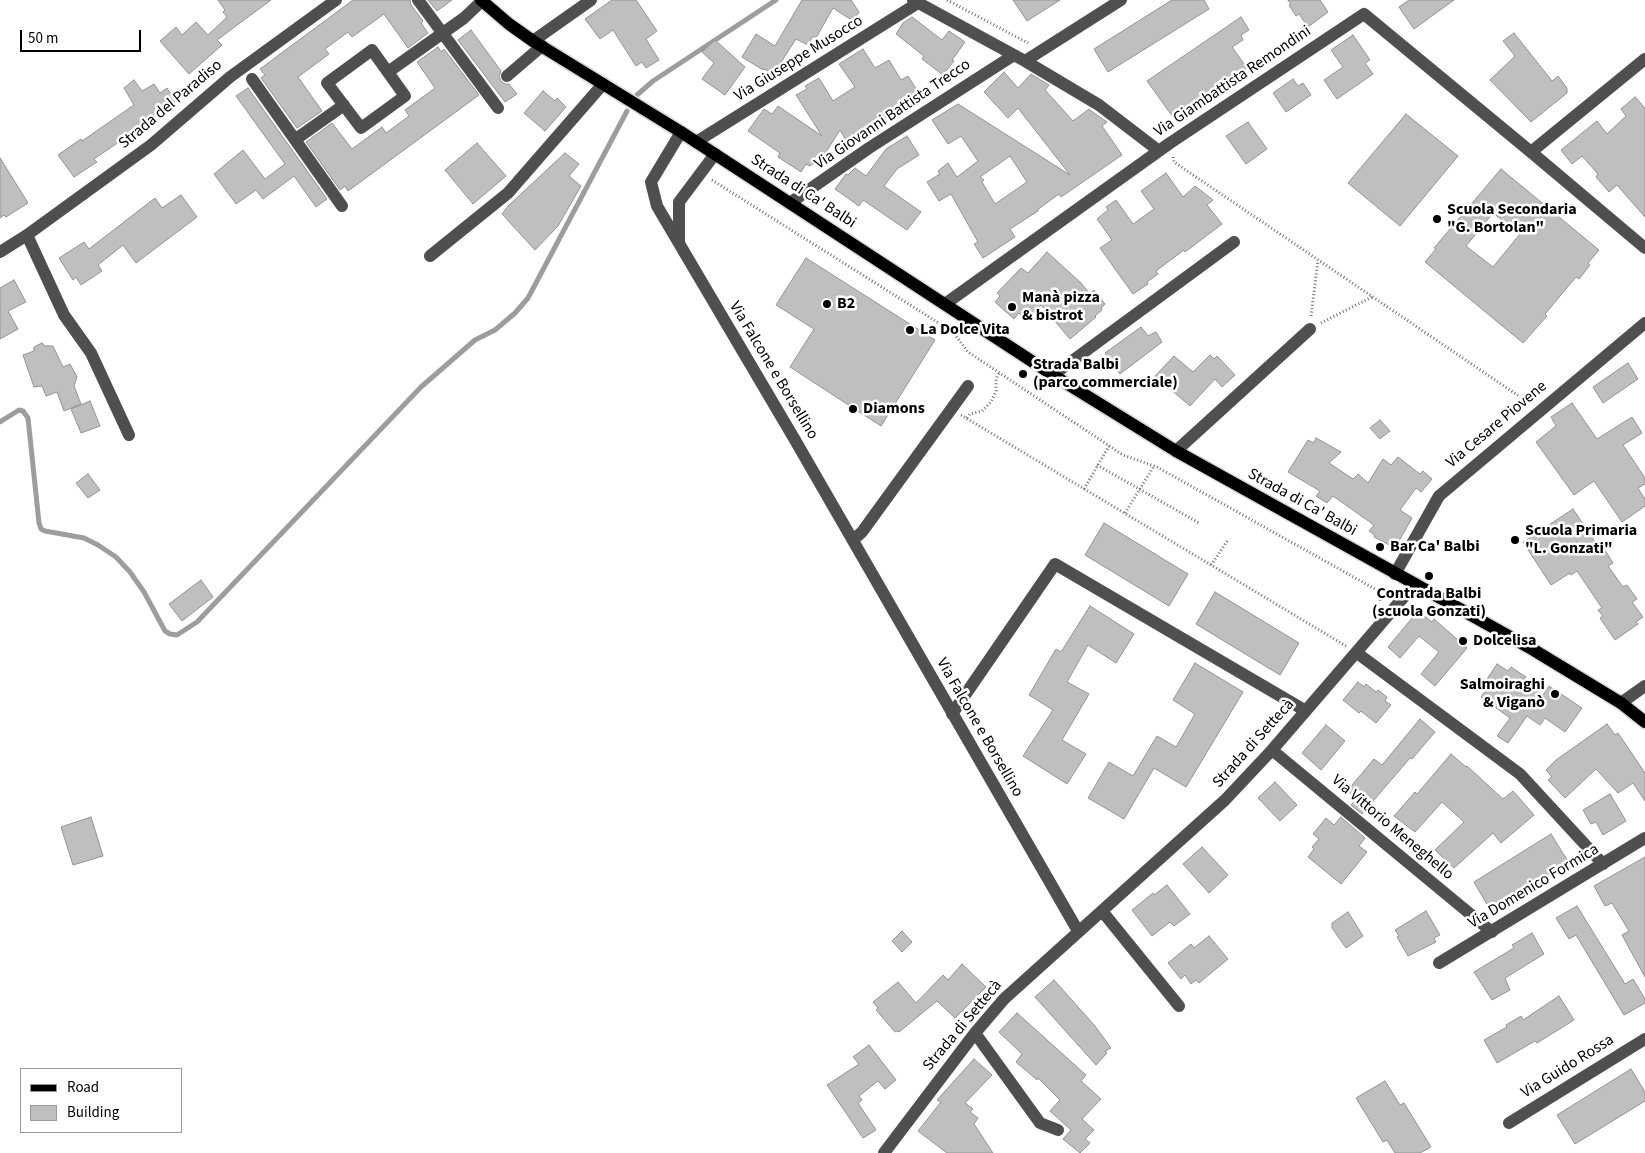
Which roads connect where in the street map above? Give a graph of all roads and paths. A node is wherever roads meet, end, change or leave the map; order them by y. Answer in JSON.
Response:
{"nodes":[{"id":1,"x":336,"y":0,"type":"edge"},
{"id":2,"x":418,"y":0,"type":"edge"},
{"id":3,"x":591,"y":0,"type":"edge"},
{"id":4,"x":946,"y":0,"type":"edge"},
{"id":5,"x":1121,"y":0,"type":"edge"},
{"id":6,"x":482,"y":1,"type":"edge"},
{"id":7,"x":916,"y":1,"type":"edge"},
{"id":8,"x":442,"y":33,"type":"junction"},
{"id":9,"x":537,"y":44,"type":"junction"},
{"id":10,"x":1041,"y":51,"type":"junction"},
{"id":11,"x":1019,"y":58,"type":"junction"},
{"id":12,"x":1645,"y":58,"type":"edge"},
{"id":13,"x":388,"y":72,"type":"junction"},
{"id":14,"x":507,"y":76,"type":"dead end"},
{"id":15,"x":252,"y":79,"type":"dead end"},
{"id":16,"x":603,"y":84,"type":"junction"},
{"id":17,"x":344,"y":105,"type":"junction"},
{"id":18,"x":498,"y":108,"type":"dead end"},
{"id":19,"x":681,"y":132,"type":"junction"},
{"id":20,"x":296,"y":139,"type":"junction"},
{"id":21,"x":696,"y":142,"type":"junction"},
{"id":22,"x":1170,"y":143,"type":"junction"},
{"id":23,"x":1159,"y":151,"type":"junction"},
{"id":24,"x":1531,"y":152,"type":"junction"},
{"id":25,"x":715,"y":154,"type":"junction"},
{"id":26,"x":701,"y":173,"type":"junction"},
{"id":27,"x":790,"y":203,"type":"junction"},
{"id":28,"x":342,"y":206,"type":"dead end"},
{"id":29,"x":27,"y":235,"type":"junction"},
{"id":30,"x":1234,"y":242,"type":"dead end"},
{"id":31,"x":679,"y":245,"type":"junction"},
{"id":32,"x":1645,"y":248,"type":"edge"},
{"id":33,"x":0,"y":252,"type":"edge"},
{"id":34,"x":430,"y":256,"type":"dead end"},
{"id":35,"x":1318,"y":260,"type":"junction"},
{"id":36,"x":1372,"y":297,"type":"junction"},
{"id":37,"x":945,"y":304,"type":"junction"},
{"id":38,"x":1645,"y":325,"type":"edge"},
{"id":39,"x":1310,"y":329,"type":"junction"},
{"id":40,"x":999,"y":373,"type":"junction"},
{"id":41,"x":1053,"y":375,"type":"junction"},
{"id":42,"x":968,"y":386,"type":"dead end"},
{"id":43,"x":951,"y":409,"type":"junction"},
{"id":44,"x":1540,"y":410,"type":"junction"},
{"id":45,"x":967,"y":418,"type":"junction"},
{"id":46,"x":129,"y":436,"type":"dead end"},
{"id":47,"x":1109,"y":446,"type":"junction"},
{"id":48,"x":1176,"y":451,"type":"junction"},
{"id":49,"x":1097,"y":465,"type":"junction"},
{"id":50,"x":1154,"y":466,"type":"junction"},
{"id":51,"x":1084,"y":488,"type":"junction"},
{"id":52,"x":1140,"y":489,"type":"junction"},
{"id":53,"x":1125,"y":514,"type":"junction"},
{"id":54,"x":1199,"y":523,"type":"dead end"},
{"id":55,"x":852,"y":540,"type":"junction"},
{"id":56,"x":1228,"y":540,"type":"dead end"},
{"id":57,"x":1211,"y":566,"type":"junction"},
{"id":58,"x":1396,"y":574,"type":"junction"},
{"id":59,"x":1415,"y":584,"type":"junction"},
{"id":60,"x":1380,"y":608,"type":"dead end"},
{"id":61,"x":1357,"y":653,"type":"junction"},
{"id":62,"x":1645,"y":686,"type":"edge"},
{"id":63,"x":1621,"y":703,"type":"junction"},
{"id":64,"x":1306,"y":711,"type":"junction"},
{"id":65,"x":952,"y":714,"type":"junction"},
{"id":66,"x":1645,"y":722,"type":"edge"},
{"id":67,"x":1272,"y":750,"type":"junction"},
{"id":68,"x":1645,"y":838,"type":"edge"},
{"id":69,"x":1603,"y":864,"type":"junction"},
{"id":70,"x":1102,"y":911,"type":"junction"},
{"id":71,"x":1078,"y":931,"type":"junction"},
{"id":72,"x":1492,"y":932,"type":"junction"},
{"id":73,"x":1439,"y":963,"type":"dead end"},
{"id":74,"x":1179,"y":1006,"type":"dead end"},
{"id":75,"x":975,"y":1033,"type":"junction"},
{"id":76,"x":1645,"y":1039,"type":"edge"},
{"id":77,"x":1509,"y":1123,"type":"dead end"},
{"id":78,"x":1058,"y":1130,"type":"dead end"},
{"id":79,"x":884,"y":1153,"type":"edge"}],
"edges":[{"from":1,"to":29,"type":"street","name":"Strada del Paradiso"},
{"from":2,"to":8,"type":"street"},
{"from":3,"to":9,"type":"street"},
{"from":4,"to":10,"type":"path"},
{"from":5,"to":10,"type":"street","name":"Via Giovanni Battista Trecco"},
{"from":6,"to":8,"type":"street"},
{"from":6,"to":9,"type":"main road","name":"Strada di Ca' Balbi"},
{"from":7,"to":11,"type":"street"},
{"from":7,"to":21,"type":"street","name":"Via Giuseppe Musocco"},
{"from":8,"to":13,"type":"street"},
{"from":8,"to":18,"type":"street"},
{"from":9,"to":14,"type":"street"},
{"from":9,"to":16,"type":"main road","name":"Strada di Ca' Balbi"},
{"from":10,"to":11,"type":"street","name":"Via Giovanni Battista Trecco"},
{"from":11,"to":23,"type":"street"},
{"from":11,"to":27,"type":"street","name":"Via Giovanni Battista Trecco"},
{"from":12,"to":24,"type":"street"},
{"from":13,"to":17,"type":"street"},
{"from":13,"to":17,"type":"street"},
{"from":15,"to":20,"type":"street"},
{"from":16,"to":19,"type":"main road","name":"Strada di Ca' Balbi"},
{"from":16,"to":34,"type":"street"},
{"from":17,"to":20,"type":"street"},
{"from":19,"to":21,"type":"main road","name":"Strada di Ca' Balbi"},
{"from":19,"to":31,"type":"street","name":"Via Falcone e Borsellino"},
{"from":20,"to":28,"type":"street"},
{"from":21,"to":25,"type":"main road","name":"Strada di Ca' Balbi"},
{"from":22,"to":23,"type":"street","name":"Via Giambattista Remondini"},
{"from":22,"to":24,"type":"street","name":"Via Giambattista Remondini"},
{"from":22,"to":35,"type":"path"},
{"from":23,"to":37,"type":"street","name":"Via Giambattista Remondini"},
{"from":24,"to":32,"type":"street","name":"Via Giambattista Remondini"},
{"from":25,"to":26,"type":"street"},
{"from":25,"to":27,"type":"main road","name":"Strada di Ca' Balbi"},
{"from":26,"to":31,"type":"street"},
{"from":26,"to":40,"type":"path"},
{"from":27,"to":37,"type":"main road","name":"Strada di Ca' Balbi"},
{"from":29,"to":33,"type":"street","name":"Strada del Paradiso"},
{"from":29,"to":46,"type":"street"},
{"from":30,"to":41,"type":"street"},
{"from":31,"to":55,"type":"street","name":"Via Falcone e Borsellino"},
{"from":35,"to":36,"type":"path"},
{"from":35,"to":39,"type":"path"},
{"from":36,"to":39,"type":"path"},
{"from":36,"to":44,"type":"path"},
{"from":37,"to":41,"type":"main road","name":"Strada di Ca' Balbi"},
{"from":38,"to":44,"type":"street","name":"Via Cesare Piovene"},
{"from":39,"to":48,"type":"street"},
{"from":40,"to":45,"type":"path"},
{"from":40,"to":47,"type":"path"},
{"from":41,"to":48,"type":"main road","name":"Strada di Ca' Balbi"},
{"from":42,"to":43,"type":"street"},
{"from":43,"to":45,"type":"path"},
{"from":43,"to":55,"type":"street"},
{"from":44,"to":58,"type":"street","name":"Via Cesare Piovene"},
{"from":45,"to":51,"type":"path"},
{"from":47,"to":49,"type":"path"},
{"from":47,"to":50,"type":"path"},
{"from":48,"to":58,"type":"main road","name":"Strada di Ca' Balbi"},
{"from":49,"to":51,"type":"path"},
{"from":49,"to":52,"type":"path"},
{"from":50,"to":52,"type":"path"},
{"from":50,"to":60,"type":"path"},
{"from":51,"to":53,"type":"path"},
{"from":52,"to":53,"type":"path"},
{"from":52,"to":54,"type":"path"},
{"from":53,"to":57,"type":"path"},
{"from":55,"to":65,"type":"street","name":"Via Falcone e Borsellino"},
{"from":56,"to":57,"type":"path"},
{"from":57,"to":61,"type":"path"},
{"from":58,"to":59,"type":"main road","name":"Strada di Ca' Balbi"},
{"from":59,"to":61,"type":"street","name":"Strada di Settecà"},
{"from":59,"to":63,"type":"main road","name":"Strada di Ca' Balbi"},
{"from":61,"to":64,"type":"street","name":"Strada di Settecà"},
{"from":61,"to":69,"type":"street"},
{"from":62,"to":63,"type":"street"},
{"from":63,"to":66,"type":"main road","name":"Strada di Ca' Balbi"},
{"from":64,"to":65,"type":"street"},
{"from":64,"to":67,"type":"street","name":"Strada di Settecà"},
{"from":65,"to":71,"type":"street","name":"Via Falcone e Borsellino"},
{"from":67,"to":70,"type":"street","name":"Strada di Settecà"},
{"from":67,"to":72,"type":"street","name":"Via Vittorio Meneghello"},
{"from":68,"to":69,"type":"street","name":"Via Domenico Formica"},
{"from":69,"to":72,"type":"street","name":"Via Domenico Formica"},
{"from":70,"to":71,"type":"street","name":"Strada di Settecà"},
{"from":70,"to":74,"type":"street"},
{"from":71,"to":75,"type":"street","name":"Strada di Settecà"},
{"from":72,"to":73,"type":"street","name":"Via Domenico Formica"},
{"from":75,"to":78,"type":"street"},
{"from":75,"to":79,"type":"street","name":"Strada di Settecà"},
{"from":76,"to":77,"type":"street","name":"Via Guido Rossa"}]}
